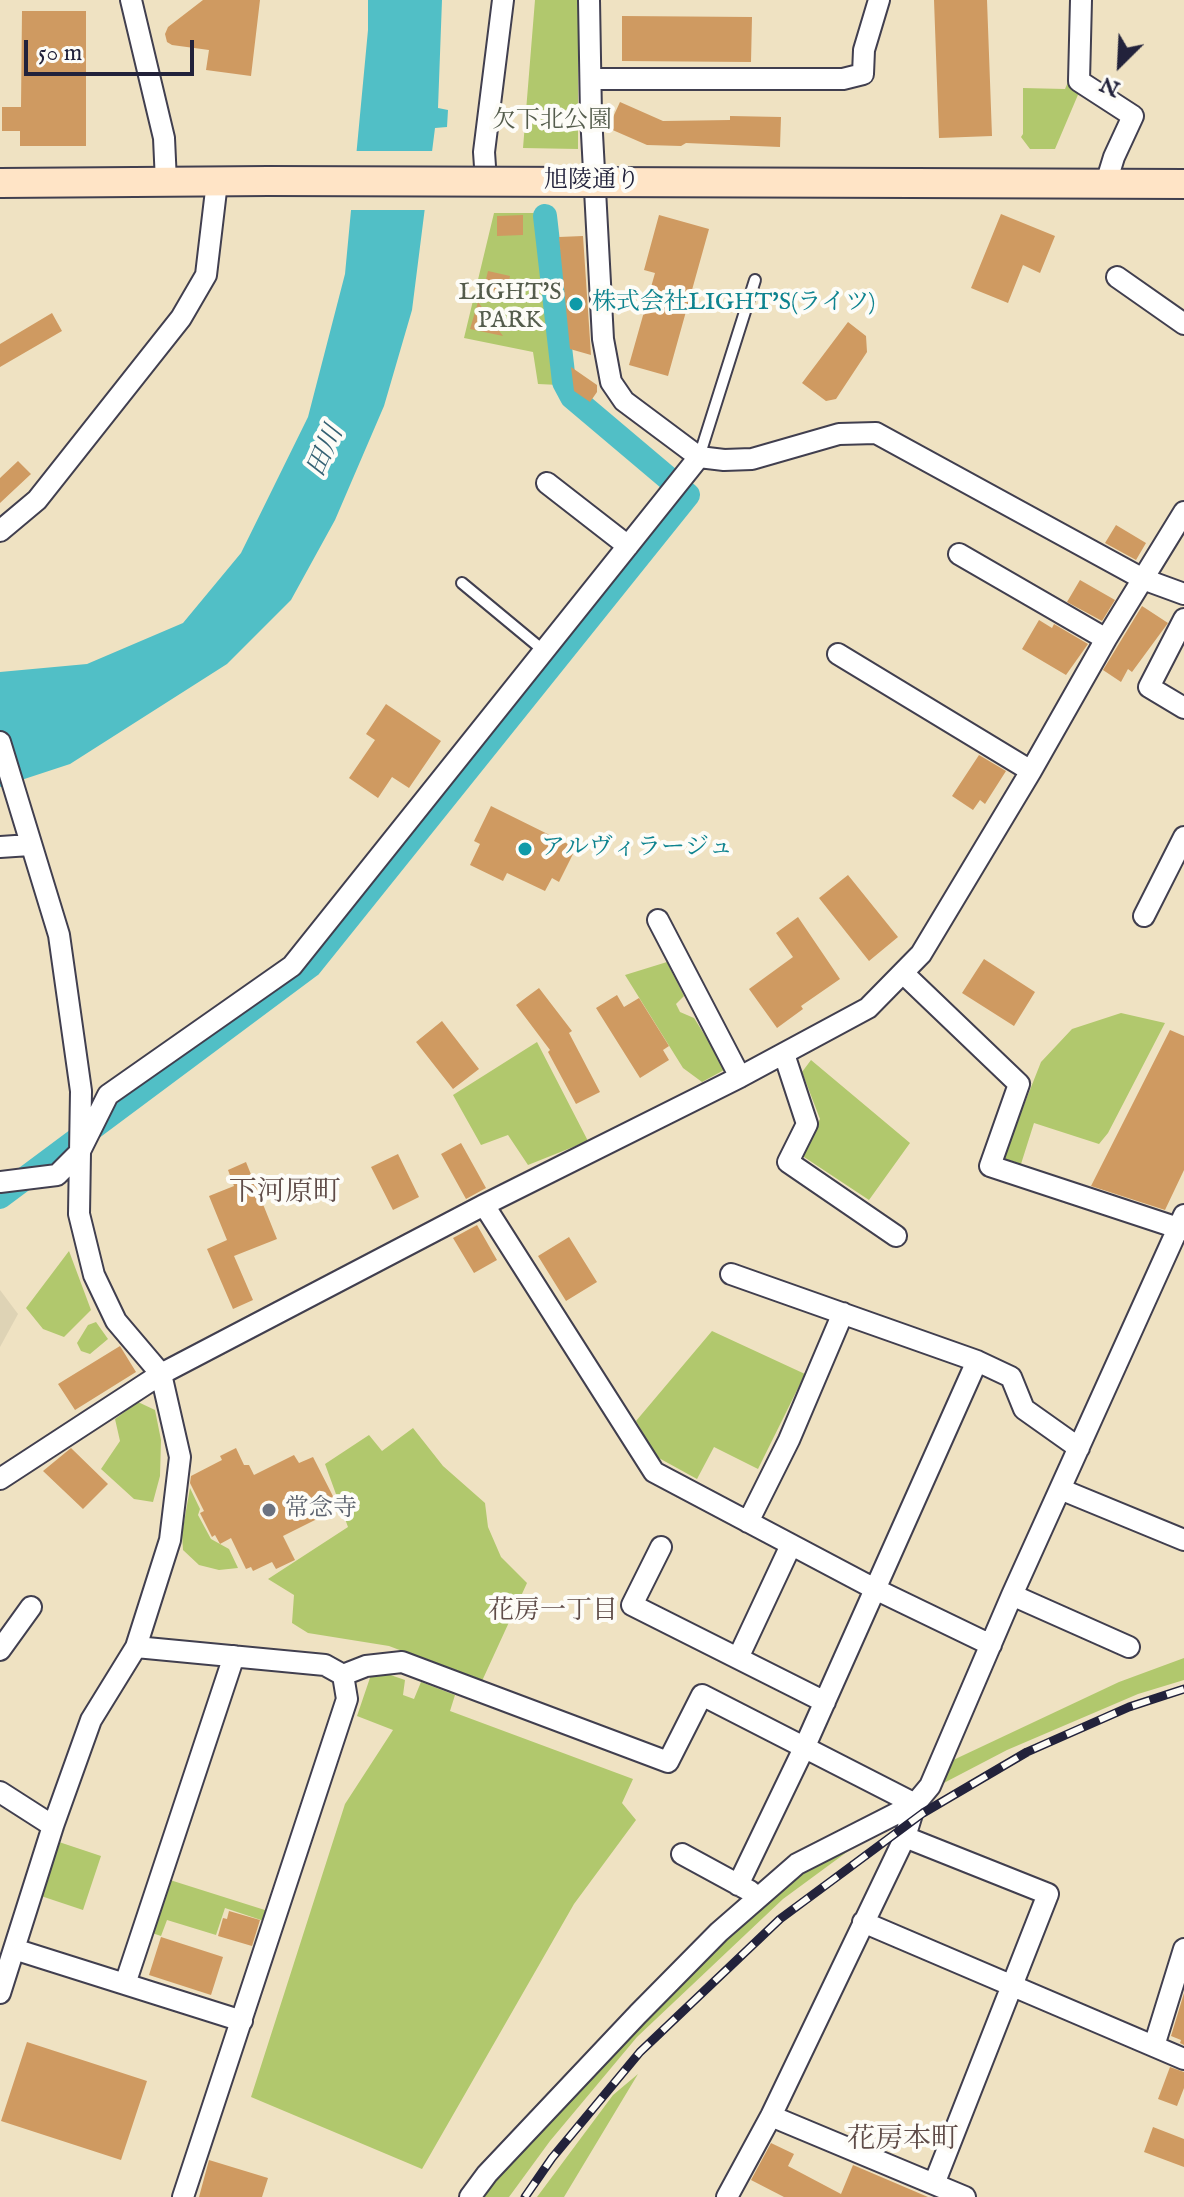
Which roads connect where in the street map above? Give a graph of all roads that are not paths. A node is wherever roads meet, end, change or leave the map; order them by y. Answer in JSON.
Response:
{"nodes":[{"id":1,"x":131,"y":0,"type":"edge"},
{"id":2,"x":503,"y":0,"type":"edge"},
{"id":3,"x":589,"y":0,"type":"edge"},
{"id":4,"x":879,"y":0,"type":"edge"},
{"id":5,"x":1081,"y":0,"type":"edge"},
{"id":6,"x":591,"y":79,"type":"junction"},
{"id":7,"x":486,"y":181,"type":"junction"},
{"id":8,"x":166,"y":182,"type":"junction"},
{"id":9,"x":217,"y":182,"type":"junction"},
{"id":10,"x":0,"y":183,"type":"edge"},
{"id":11,"x":1106,"y":183,"type":"junction"},
{"id":12,"x":1184,"y":184,"type":"edge"},
{"id":13,"x":1117,"y":277,"type":"dead end"},
{"id":14,"x":755,"y":280,"type":"dead end"},
{"id":15,"x":1184,"y":324,"type":"edge"},
{"id":16,"x":699,"y":457,"type":"junction"},
{"id":17,"x":547,"y":483,"type":"dead end"},
{"id":18,"x":1184,"y":512,"type":"edge"},
{"id":19,"x":0,"y":531,"type":"edge"},
{"id":20,"x":628,"y":546,"type":"junction"},
{"id":21,"x":959,"y":554,"type":"dead end"},
{"id":22,"x":1143,"y":579,"type":"junction"},
{"id":23,"x":462,"y":583,"type":"dead end"},
{"id":24,"x":1184,"y":594,"type":"edge"},
{"id":25,"x":1184,"y":619,"type":"edge"},
{"id":26,"x":1106,"y":639,"type":"junction"},
{"id":27,"x":544,"y":651,"type":"junction"},
{"id":28,"x":838,"y":654,"type":"dead end"},
{"id":29,"x":1184,"y":708,"type":"edge"},
{"id":30,"x":0,"y":742,"type":"edge"},
{"id":31,"x":1031,"y":771,"type":"junction"},
{"id":32,"x":1184,"y":837,"type":"edge"},
{"id":33,"x":30,"y":845,"type":"junction"},
{"id":34,"x":0,"y":847,"type":"edge"},
{"id":35,"x":1144,"y":916,"type":"dead end"},
{"id":36,"x":658,"y":920,"type":"dead end"},
{"id":37,"x":903,"y":973,"type":"junction"},
{"id":38,"x":784,"y":1054,"type":"junction"},
{"id":39,"x":740,"y":1077,"type":"junction"},
{"id":40,"x":79,"y":1153,"type":"junction"},
{"id":41,"x":0,"y":1182,"type":"edge"},
{"id":42,"x":484,"y":1205,"type":"junction"},
{"id":43,"x":1182,"y":1224,"type":"edge"},
{"id":44,"x":896,"y":1236,"type":"dead end"},
{"id":45,"x":731,"y":1274,"type":"dead end"},
{"id":46,"x":843,"y":1313,"type":"junction"},
{"id":47,"x":977,"y":1361,"type":"junction"},
{"id":48,"x":161,"y":1374,"type":"junction"},
{"id":49,"x":1079,"y":1448,"type":"junction"},
{"id":50,"x":0,"y":1479,"type":"edge"},
{"id":51,"x":1060,"y":1489,"type":"junction"},
{"id":52,"x":748,"y":1522,"type":"junction"},
{"id":53,"x":1184,"y":1540,"type":"edge"},
{"id":54,"x":791,"y":1545,"type":"junction"},
{"id":55,"x":661,"y":1547,"type":"dead end"},
{"id":56,"x":875,"y":1589,"type":"junction"},
{"id":57,"x":1012,"y":1595,"type":"junction"},
{"id":58,"x":31,"y":1607,"type":"dead end"},
{"id":59,"x":991,"y":1645,"type":"junction"},
{"id":60,"x":136,"y":1647,"type":"junction"},
{"id":61,"x":1129,"y":1647,"type":"dead end"},
{"id":62,"x":0,"y":1650,"type":"edge"},
{"id":63,"x":234,"y":1656,"type":"junction"},
{"id":64,"x":738,"y":1658,"type":"junction"},
{"id":65,"x":343,"y":1675,"type":"junction"},
{"id":66,"x":825,"y":1702,"type":"junction"},
{"id":67,"x":805,"y":1746,"type":"junction"},
{"id":68,"x":0,"y":1792,"type":"edge"},
{"id":69,"x":915,"y":1804,"type":"junction"},
{"id":70,"x":53,"y":1826,"type":"junction"},
{"id":71,"x":905,"y":1837,"type":"junction"},
{"id":72,"x":682,"y":1854,"type":"dead end"},
{"id":73,"x":738,"y":1885,"type":"junction"},
{"id":74,"x":760,"y":1897,"type":"junction"},
{"id":75,"x":863,"y":1922,"type":"junction"},
{"id":76,"x":14,"y":1949,"type":"junction"},
{"id":77,"x":1184,"y":1949,"type":"edge"},
{"id":78,"x":125,"y":1984,"type":"junction"},
{"id":79,"x":1011,"y":1986,"type":"junction"},
{"id":80,"x":1,"y":1989,"type":"edge"},
{"id":81,"x":242,"y":2021,"type":"junction"},
{"id":82,"x":1154,"y":2046,"type":"junction"},
{"id":83,"x":1184,"y":2059,"type":"edge"},
{"id":84,"x":771,"y":2116,"type":"junction"},
{"id":85,"x":934,"y":2184,"type":"junction"},
{"id":86,"x":183,"y":2197,"type":"edge"},
{"id":87,"x":470,"y":2197,"type":"edge"},
{"id":88,"x":727,"y":2197,"type":"edge"},
{"id":89,"x":965,"y":2197,"type":"edge"}],
"edges":[{"from":1,"to":8,"type":"street"},
{"from":2,"to":7,"type":"street"},
{"from":3,"to":6,"type":"street"},
{"from":4,"to":6,"type":"street"},
{"from":5,"to":11,"type":"street"},
{"from":6,"to":16,"type":"street"},
{"from":7,"to":9,"type":"street","name":"旭陵通り","bridge":true},
{"from":7,"to":11,"type":"street","name":"旭陵通り","bridge":true},
{"from":8,"to":9,"type":"street","name":"旭陵通り"},
{"from":8,"to":10,"type":"street","name":"旭陵通り"},
{"from":9,"to":19,"type":"street"},
{"from":11,"to":12,"type":"street","name":"旭陵通り"},
{"from":13,"to":15,"type":"street"},
{"from":14,"to":16,"type":"lane"},
{"from":16,"to":20,"type":"street"},
{"from":16,"to":22,"type":"street"},
{"from":17,"to":20,"type":"street"},
{"from":18,"to":22,"type":"street"},
{"from":20,"to":27,"type":"street"},
{"from":21,"to":26,"type":"street"},
{"from":22,"to":24,"type":"street"},
{"from":22,"to":26,"type":"street"},
{"from":23,"to":27,"type":"lane"},
{"from":25,"to":29,"type":"street"},
{"from":26,"to":31,"type":"street"},
{"from":27,"to":40,"type":"street"},
{"from":28,"to":31,"type":"street"},
{"from":30,"to":33,"type":"street"},
{"from":31,"to":37,"type":"street"},
{"from":32,"to":35,"type":"street"},
{"from":33,"to":34,"type":"street"},
{"from":33,"to":40,"type":"street"},
{"from":36,"to":39,"type":"street"},
{"from":37,"to":38,"type":"street"},
{"from":37,"to":43,"type":"street"},
{"from":38,"to":39,"type":"street"},
{"from":38,"to":44,"type":"street"},
{"from":39,"to":42,"type":"street"},
{"from":40,"to":41,"type":"street"},
{"from":40,"to":48,"type":"street"},
{"from":42,"to":48,"type":"street"},
{"from":42,"to":52,"type":"street"},
{"from":43,"to":49,"type":"street"},
{"from":45,"to":46,"type":"street"},
{"from":46,"to":47,"type":"street"},
{"from":46,"to":52,"type":"street"},
{"from":47,"to":49,"type":"street"},
{"from":47,"to":56,"type":"street"},
{"from":48,"to":50,"type":"street"},
{"from":48,"to":60,"type":"street"},
{"from":49,"to":51,"type":"street"},
{"from":51,"to":53,"type":"street"},
{"from":51,"to":57,"type":"street"},
{"from":52,"to":54,"type":"street"},
{"from":54,"to":56,"type":"street"},
{"from":54,"to":64,"type":"street"},
{"from":55,"to":64,"type":"street"},
{"from":56,"to":59,"type":"street"},
{"from":56,"to":66,"type":"street"},
{"from":57,"to":59,"type":"street"},
{"from":57,"to":61,"type":"street"},
{"from":58,"to":62,"type":"street"},
{"from":59,"to":69,"type":"street"},
{"from":60,"to":63,"type":"street"},
{"from":60,"to":70,"type":"street"},
{"from":63,"to":65,"type":"street"},
{"from":63,"to":78,"type":"street"},
{"from":64,"to":66,"type":"street"},
{"from":65,"to":67,"type":"street"},
{"from":65,"to":81,"type":"street"},
{"from":66,"to":67,"type":"street"},
{"from":67,"to":69,"type":"street"},
{"from":67,"to":73,"type":"street"},
{"from":68,"to":70,"type":"street"},
{"from":69,"to":71,"type":"street"},
{"from":69,"to":74,"type":"street"},
{"from":70,"to":76,"type":"street"},
{"from":71,"to":75,"type":"street"},
{"from":71,"to":79,"type":"street"},
{"from":72,"to":73,"type":"street"},
{"from":73,"to":74,"type":"street"},
{"from":74,"to":87,"type":"street"},
{"from":75,"to":79,"type":"street"},
{"from":75,"to":84,"type":"street"},
{"from":76,"to":78,"type":"street"},
{"from":76,"to":80,"type":"street"},
{"from":77,"to":82,"type":"street"},
{"from":78,"to":81,"type":"street"},
{"from":79,"to":82,"type":"street"},
{"from":79,"to":85,"type":"street"},
{"from":81,"to":86,"type":"street"},
{"from":82,"to":83,"type":"street"},
{"from":84,"to":85,"type":"street"},
{"from":84,"to":88,"type":"street"},
{"from":85,"to":89,"type":"street"}]}
